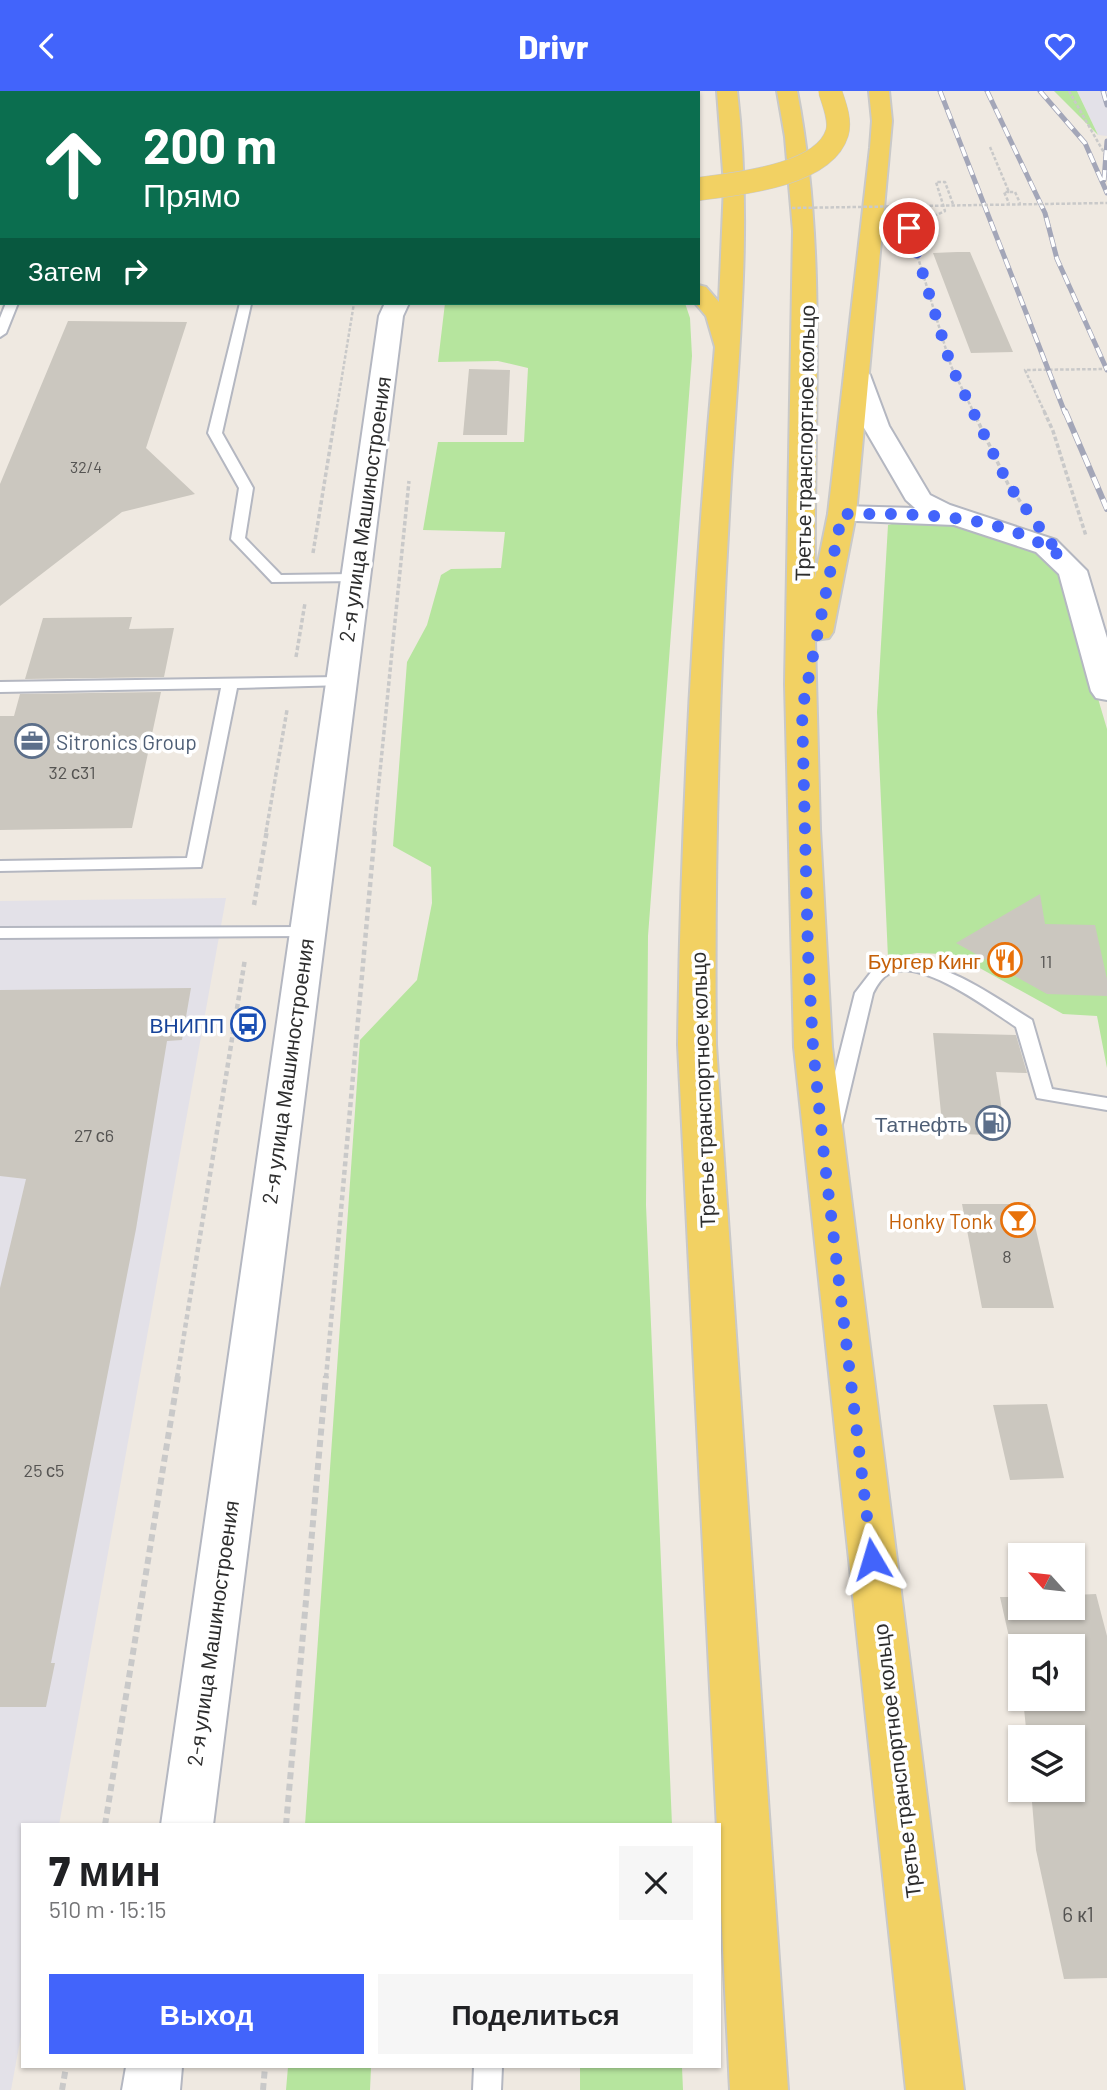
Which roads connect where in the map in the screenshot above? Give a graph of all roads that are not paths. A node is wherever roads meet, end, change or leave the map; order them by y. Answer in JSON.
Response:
{"nodes":[{"id":1,"x":727,"y":91,"type":"edge"},
{"id":2,"x":787,"y":91,"type":"edge"},
{"id":3,"x":830,"y":91,"type":"edge"},
{"id":4,"x":879,"y":91,"type":"edge"},
{"id":5,"x":700,"y":189,"type":"edge"},
{"id":6,"x":700,"y":294,"type":"edge"},
{"id":7,"x":11,"y":305,"type":"edge"},
{"id":8,"x":245,"y":305,"type":"edge"},
{"id":9,"x":393,"y":306,"type":"edge"},
{"id":10,"x":0,"y":333,"type":"edge"},
{"id":11,"x":729,"y":356,"type":"junction"},
{"id":12,"x":858,"y":375,"type":"junction"},
{"id":13,"x":842,"y":514,"type":"junction"},
{"id":14,"x":964,"y":519,"type":"junction"},
{"id":15,"x":354,"y":578,"type":"junction"},
{"id":16,"x":340,"y":682,"type":"junction"},
{"id":17,"x":230,"y":683,"type":"junction"},
{"id":18,"x":0,"y":687,"type":"edge"},
{"id":19,"x":1107,"y":691,"type":"edge"},
{"id":20,"x":802,"y":710,"type":"junction"},
{"id":21,"x":0,"y":866,"type":"edge"},
{"id":22,"x":306,"y":932,"type":"junction"},
{"id":23,"x":0,"y":933,"type":"edge"},
{"id":24,"x":1107,"y":1104,"type":"edge"},
{"id":25,"x":824,"y":1156,"type":"junction"},
{"id":26,"x":187,"y":1823,"type":"edge"},
{"id":27,"x":154,"y":2068,"type":"edge"},
{"id":28,"x":488,"y":2068,"type":"edge"},
{"id":29,"x":151,"y":2090,"type":"edge"},
{"id":30,"x":487,"y":2090,"type":"edge"},
{"id":31,"x":759,"y":2090,"type":"edge"},
{"id":32,"x":936,"y":2090,"type":"edge"}],
"edges":[{"from":1,"to":11,"type":"main road","name":"Третье транспортное кольцо"},
{"from":2,"to":20,"type":"main road","name":"Третье транспортное кольцо"},
{"from":3,"to":5,"type":"main road","bridge":true},
{"from":4,"to":12,"type":"main road"},
{"from":6,"to":11,"type":"main road"},
{"from":7,"to":10,"type":"lane"},
{"from":8,"to":15,"type":"lane"},
{"from":9,"to":15,"type":"main road","name":"2-я улица Машиностроения"},
{"from":11,"to":31,"type":"main road","name":"Третье транспортное кольцо"},
{"from":12,"to":13,"type":"main road"},
{"from":12,"to":14,"type":"main road"},
{"from":13,"to":14,"type":"main road"},
{"from":13,"to":20,"type":"main road"},
{"from":14,"to":19,"type":"main road"},
{"from":15,"to":16,"type":"main road","name":"2-я улица Машиностроения"},
{"from":16,"to":17,"type":"lane"},
{"from":16,"to":22,"type":"main road","name":"2-я улица Машиностроения"},
{"from":17,"to":18,"type":"lane"},
{"from":17,"to":21,"type":"lane"},
{"from":20,"to":25,"type":"main road","name":"Третье транспортное кольцо"},
{"from":22,"to":23,"type":"lane"},
{"from":22,"to":26,"type":"main road","name":"2-я улица Машиностроения"},
{"from":24,"to":25,"type":"lane"},
{"from":25,"to":32,"type":"main road","name":"Третье транспортное кольцо"},
{"from":27,"to":29,"type":"main road"},
{"from":28,"to":30,"type":"lane"}]}
